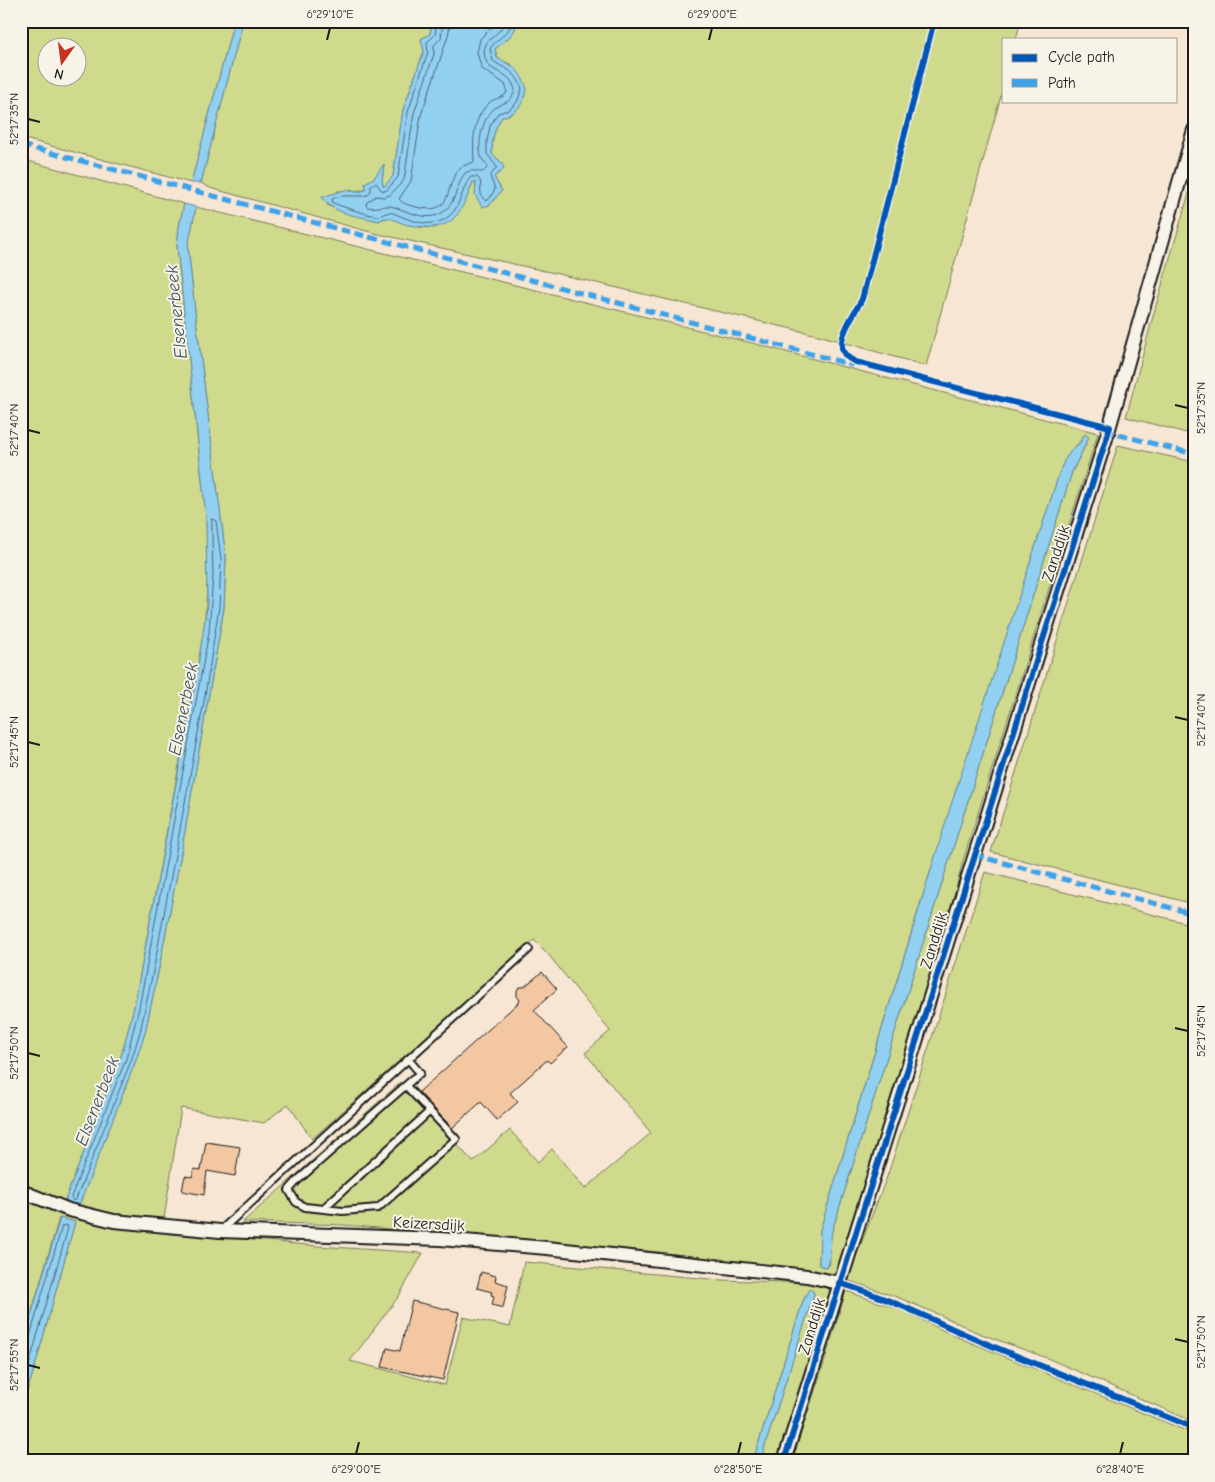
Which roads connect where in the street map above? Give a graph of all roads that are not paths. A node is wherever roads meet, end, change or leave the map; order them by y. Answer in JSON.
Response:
{"nodes":[{"id":1,"x":1194,"y":130,"type":"edge"},
{"id":2,"x":529,"y":949,"type":"dead end"},
{"id":3,"x":408,"y":1059,"type":"junction"},
{"id":4,"x":406,"y":1086,"type":"junction"},
{"id":5,"x":430,"y":1111,"type":"junction"},
{"id":6,"x":21,"y":1191,"type":"edge"},
{"id":7,"x":325,"y":1209,"type":"junction"},
{"id":8,"x":220,"y":1231,"type":"junction"},
{"id":9,"x":839,"y":1283,"type":"junction"},
{"id":10,"x":784,"y":1461,"type":"edge"}],
"edges":[{"from":1,"to":9,"type":"street","name":"Zanddijk"},
{"from":2,"to":3,"type":"lane"},
{"from":3,"to":4,"type":"lane"},
{"from":3,"to":8,"type":"lane"},
{"from":4,"to":5,"type":"lane"},
{"from":4,"to":7,"type":"lane"},
{"from":5,"to":7,"type":"lane"},
{"from":5,"to":7,"type":"lane"},
{"from":6,"to":8,"type":"street","name":"Keizersdijk"},
{"from":8,"to":9,"type":"street","name":"Keizersdijk"},
{"from":9,"to":10,"type":"street","name":"Zanddijk"}]}
